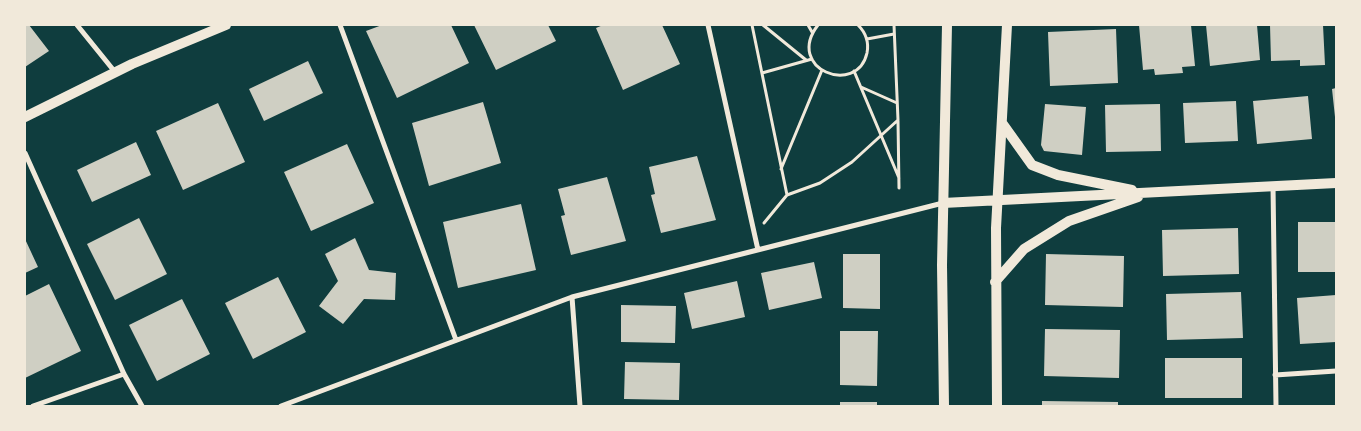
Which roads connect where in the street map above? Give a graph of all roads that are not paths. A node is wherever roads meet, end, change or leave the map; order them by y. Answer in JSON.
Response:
{"nodes":[{"id":1,"x":77,"y":25,"type":"edge"},
{"id":2,"x":226,"y":25,"type":"edge"},
{"id":3,"x":340,"y":25,"type":"edge"},
{"id":4,"x":708,"y":25,"type":"edge"},
{"id":5,"x":947,"y":25,"type":"edge"},
{"id":6,"x":1007,"y":25,"type":"edge"},
{"id":7,"x":115,"y":72,"type":"junction"},
{"id":8,"x":25,"y":117,"type":"edge"},
{"id":9,"x":1002,"y":123,"type":"junction"},
{"id":10,"x":25,"y":153,"type":"edge"},
{"id":11,"x":1336,"y":183,"type":"edge"},
{"id":12,"x":1273,"y":186,"type":"junction"},
{"id":13,"x":1148,"y":193,"type":"junction"},
{"id":14,"x":998,"y":201,"type":"junction"},
{"id":15,"x":943,"y":203,"type":"junction"},
{"id":16,"x":758,"y":250,"type":"junction"},
{"id":17,"x":995,"y":282,"type":"junction"},
{"id":18,"x":572,"y":297,"type":"junction"},
{"id":19,"x":456,"y":340,"type":"junction"},
{"id":20,"x":1336,"y":371,"type":"edge"},
{"id":21,"x":124,"y":374,"type":"junction"},
{"id":22,"x":1275,"y":375,"type":"junction"},
{"id":23,"x":33,"y":406,"type":"edge"},
{"id":24,"x":142,"y":406,"type":"edge"},
{"id":25,"x":281,"y":406,"type":"edge"},
{"id":26,"x":580,"y":406,"type":"edge"},
{"id":27,"x":944,"y":406,"type":"edge"},
{"id":28,"x":997,"y":406,"type":"edge"},
{"id":29,"x":1276,"y":406,"type":"edge"}],
"edges":[{"from":1,"to":7,"type":"street"},
{"from":2,"to":7,"type":"main road"},
{"from":3,"to":19,"type":"street"},
{"from":4,"to":16,"type":"street"},
{"from":5,"to":15,"type":"main road"},
{"from":6,"to":9,"type":"main road"},
{"from":7,"to":8,"type":"main road"},
{"from":9,"to":13,"type":"main road"},
{"from":9,"to":14,"type":"main road"},
{"from":10,"to":21,"type":"street"},
{"from":11,"to":12,"type":"main road"},
{"from":12,"to":13,"type":"main road"},
{"from":12,"to":22,"type":"street"},
{"from":13,"to":14,"type":"main road"},
{"from":13,"to":17,"type":"main road"},
{"from":14,"to":15,"type":"main road"},
{"from":14,"to":17,"type":"main road"},
{"from":15,"to":16,"type":"street"},
{"from":15,"to":27,"type":"main road"},
{"from":16,"to":18,"type":"street"},
{"from":17,"to":28,"type":"main road"},
{"from":18,"to":19,"type":"street"},
{"from":18,"to":26,"type":"street"},
{"from":19,"to":25,"type":"street"},
{"from":20,"to":22,"type":"street"},
{"from":21,"to":23,"type":"street"},
{"from":21,"to":24,"type":"street"},
{"from":22,"to":29,"type":"street"}]}
